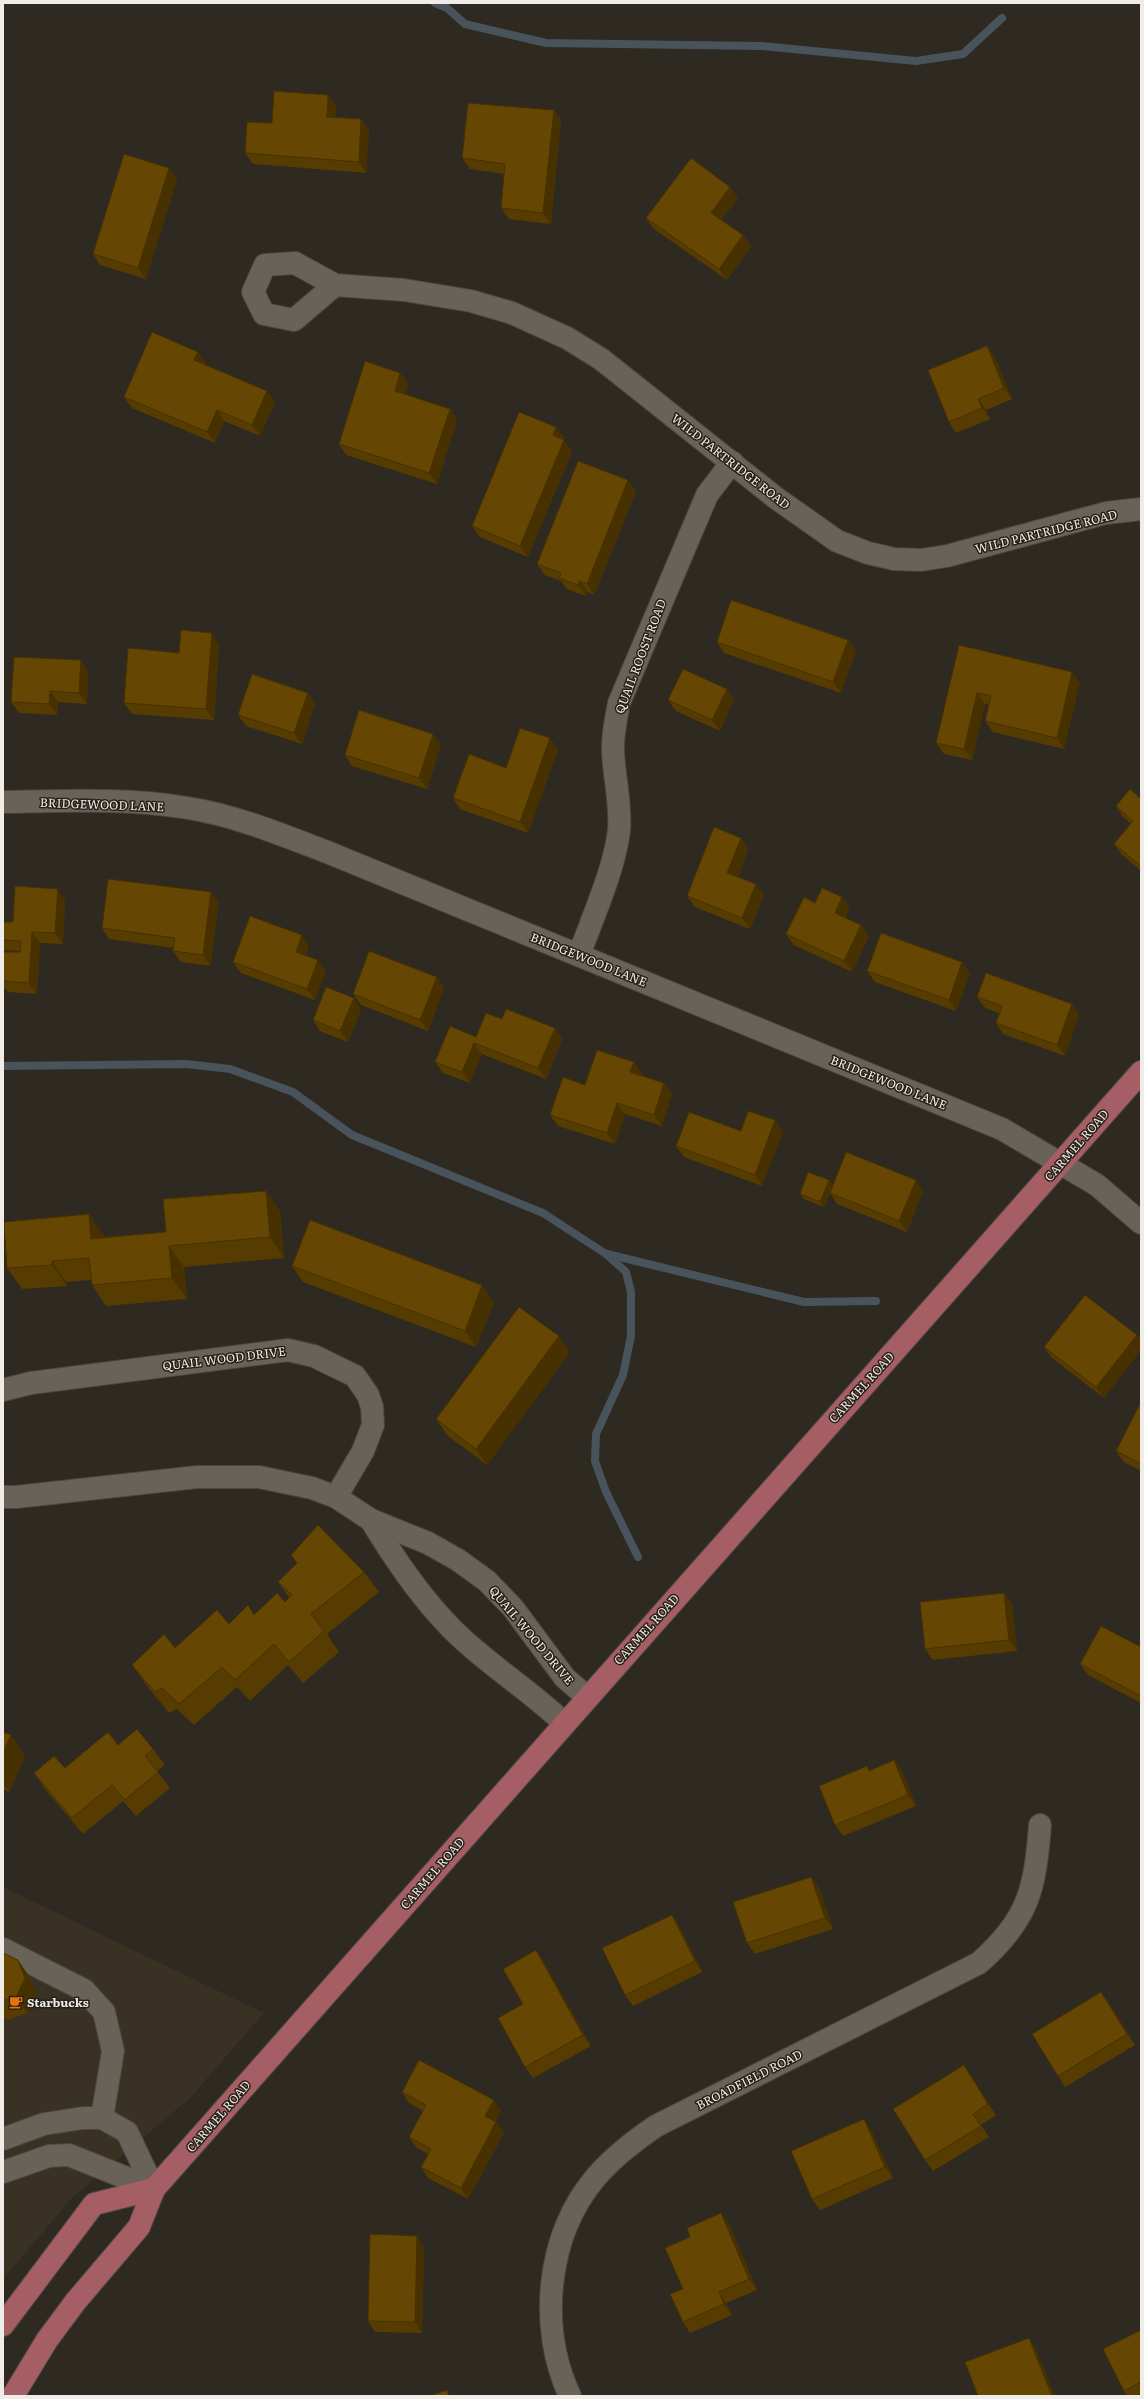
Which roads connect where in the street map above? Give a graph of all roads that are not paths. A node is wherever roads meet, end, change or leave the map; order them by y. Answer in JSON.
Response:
{"nodes":[{"id":1,"x":335,"y":285,"type":"dead end"},
{"id":2,"x":732,"y":462,"type":"junction"},
{"id":3,"x":1141,"y":509,"type":"edge"},
{"id":4,"x":3,"y":802,"type":"edge"},
{"id":5,"x":579,"y":955,"type":"junction"},
{"id":6,"x":1141,"y":1072,"type":"edge"},
{"id":7,"x":1061,"y":1162,"type":"junction"},
{"id":8,"x":1141,"y":1223,"type":"edge"},
{"id":9,"x":3,"y":1390,"type":"edge"},
{"id":10,"x":3,"y":1497,"type":"edge"},
{"id":11,"x":336,"y":1497,"type":"junction"},
{"id":12,"x":371,"y":1520,"type":"junction"},
{"id":13,"x":587,"y":1697,"type":"junction"},
{"id":14,"x":564,"y":1723,"type":"junction"},
{"id":15,"x":1040,"y":1825,"type":"dead end"},
{"id":16,"x":3,"y":1949,"type":"edge"},
{"id":17,"x":102,"y":2118,"type":"junction"},
{"id":18,"x":3,"y":2139,"type":"edge"},
{"id":19,"x":3,"y":2172,"type":"edge"},
{"id":20,"x":154,"y":2189,"type":"junction"},
{"id":21,"x":3,"y":2325,"type":"edge"},
{"id":22,"x":13,"y":2396,"type":"edge"},
{"id":23,"x":570,"y":2396,"type":"edge"}],
"edges":[{"from":1,"to":2,"type":"street","name":"WILD PARTRIDGE ROAD"},
{"from":2,"to":3,"type":"street","name":"WILD PARTRIDGE ROAD"},
{"from":2,"to":5,"type":"street","name":"QUAIL ROOST ROAD"},
{"from":4,"to":5,"type":"street","name":"BRIDGEWOOD LANE"},
{"from":5,"to":7,"type":"street","name":"BRIDGEWOOD LANE"},
{"from":6,"to":7,"type":"main road","name":"CARMEL ROAD"},
{"from":7,"to":8,"type":"street","name":"BRIDGEWOOD LANE"},
{"from":7,"to":13,"type":"main road","name":"CARMEL ROAD"},
{"from":9,"to":11,"type":"street","name":"QUAIL WOOD DRIVE"},
{"from":10,"to":11,"type":"street","name":"QUAIL WOOD DRIVE"},
{"from":11,"to":12,"type":"street","name":"QUAIL WOOD DRIVE"},
{"from":12,"to":13,"type":"street","name":"QUAIL WOOD DRIVE"},
{"from":12,"to":14,"type":"street","name":"QUAIL WOOD DRIVE"},
{"from":13,"to":14,"type":"main road","name":"CARMEL ROAD"},
{"from":14,"to":20,"type":"main road","name":"CARMEL ROAD"},
{"from":15,"to":23,"type":"street","name":"BROADFIELD ROAD"},
{"from":16,"to":17,"type":"street"},
{"from":17,"to":18,"type":"street"},
{"from":17,"to":20,"type":"street"},
{"from":19,"to":20,"type":"street"},
{"from":20,"to":21,"type":"main road"},
{"from":20,"to":22,"type":"main road","name":"CARMEL ROAD"}]}
